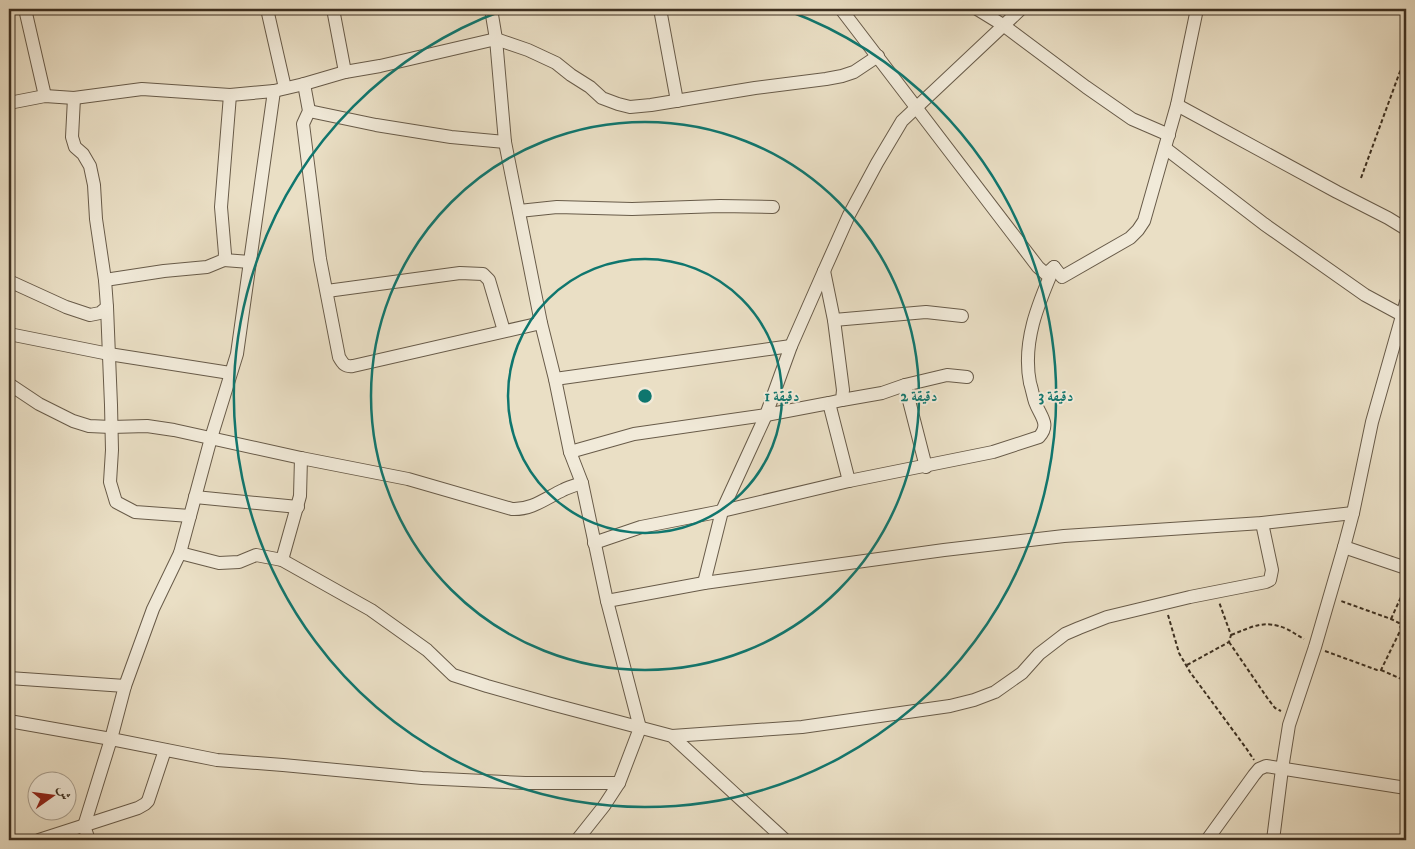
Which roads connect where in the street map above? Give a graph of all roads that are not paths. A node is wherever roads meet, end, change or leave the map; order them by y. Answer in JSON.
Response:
{"nodes":[{"id":1,"x":25,"y":9,"type":"edge"},
{"id":2,"x":266,"y":9,"type":"edge"},
{"id":3,"x":333,"y":9,"type":"edge"},
{"id":4,"x":491,"y":9,"type":"edge"},
{"id":5,"x":660,"y":9,"type":"edge"},
{"id":6,"x":841,"y":9,"type":"edge"},
{"id":7,"x":977,"y":9,"type":"edge"},
{"id":8,"x":1021,"y":9,"type":"edge"},
{"id":9,"x":1197,"y":9,"type":"edge"},
{"id":10,"x":1003,"y":25,"type":"junction"},
{"id":11,"x":496,"y":39,"type":"junction"},
{"id":12,"x":878,"y":56,"type":"junction"},
{"id":13,"x":345,"y":72,"type":"junction"},
{"id":14,"x":304,"y":84,"type":"junction"},
{"id":15,"x":280,"y":90,"type":"junction"},
{"id":16,"x":230,"y":95,"type":"junction"},
{"id":17,"x":45,"y":96,"type":"junction"},
{"id":18,"x":74,"y":98,"type":"junction"},
{"id":19,"x":677,"y":101,"type":"junction"},
{"id":20,"x":9,"y":103,"type":"edge"},
{"id":21,"x":1177,"y":105,"type":"junction"},
{"id":22,"x":917,"y":107,"type":"junction"},
{"id":23,"x":309,"y":111,"type":"junction"},
{"id":24,"x":1169,"y":135,"type":"junction"},
{"id":25,"x":505,"y":142,"type":"junction"},
{"id":26,"x":1165,"y":148,"type":"junction"},
{"id":27,"x":773,"y":207,"type":"dead end"},
{"id":28,"x":519,"y":211,"type":"junction"},
{"id":29,"x":1406,"y":229,"type":"edge"},
{"id":30,"x":224,"y":260,"type":"junction"},
{"id":31,"x":250,"y":262,"type":"junction"},
{"id":32,"x":1054,"y":267,"type":"junction"},
{"id":33,"x":824,"y":271,"type":"junction"},
{"id":34,"x":9,"y":280,"type":"edge"},
{"id":35,"x":105,"y":280,"type":"junction"},
{"id":36,"x":326,"y":291,"type":"junction"},
{"id":37,"x":1406,"y":302,"type":"edge"},
{"id":38,"x":107,"y":306,"type":"junction"},
{"id":39,"x":1402,"y":314,"type":"junction"},
{"id":40,"x":962,"y":316,"type":"dead end"},
{"id":41,"x":834,"y":320,"type":"junction"},
{"id":42,"x":541,"y":323,"type":"junction"},
{"id":43,"x":504,"y":331,"type":"junction"},
{"id":44,"x":9,"y":336,"type":"edge"},
{"id":45,"x":791,"y":346,"type":"junction"},
{"id":46,"x":109,"y":354,"type":"junction"},
{"id":47,"x":230,"y":374,"type":"junction"},
{"id":48,"x":967,"y":377,"type":"dead end"},
{"id":49,"x":555,"y":379,"type":"junction"},
{"id":50,"x":9,"y":384,"type":"edge"},
{"id":51,"x":905,"y":385,"type":"junction"},
{"id":52,"x":835,"y":402,"type":"junction"},
{"id":53,"x":766,"y":415,"type":"junction"},
{"id":54,"x":111,"y":427,"type":"junction"},
{"id":55,"x":211,"y":438,"type":"junction"},
{"id":56,"x":570,"y":452,"type":"junction"},
{"id":57,"x":300,"y":458,"type":"junction"},
{"id":58,"x":926,"y":466,"type":"junction"},
{"id":59,"x":849,"y":481,"type":"junction"},
{"id":60,"x":582,"y":483,"type":"junction"},
{"id":61,"x":195,"y":497,"type":"junction"},
{"id":62,"x":298,"y":506,"type":"junction"},
{"id":63,"x":722,"y":511,"type":"junction"},
{"id":64,"x":1353,"y":513,"type":"junction"},
{"id":65,"x":190,"y":516,"type":"junction"},
{"id":66,"x":1262,"y":523,"type":"junction"},
{"id":67,"x":594,"y":543,"type":"junction"},
{"id":68,"x":1344,"y":547,"type":"junction"},
{"id":69,"x":180,"y":553,"type":"junction"},
{"id":70,"x":282,"y":560,"type":"junction"},
{"id":71,"x":1406,"y":568,"type":"edge"},
{"id":72,"x":704,"y":583,"type":"junction"},
{"id":73,"x":607,"y":601,"type":"junction"},
{"id":74,"x":9,"y":678,"type":"edge"},
{"id":75,"x":125,"y":686,"type":"junction"},
{"id":76,"x":9,"y":721,"type":"edge"},
{"id":77,"x":640,"y":728,"type":"junction"},
{"id":78,"x":672,"y":736,"type":"junction"},
{"id":79,"x":111,"y":739,"type":"junction"},
{"id":80,"x":165,"y":750,"type":"junction"},
{"id":81,"x":1282,"y":769,"type":"junction"},
{"id":82,"x":619,"y":783,"type":"junction"},
{"id":83,"x":1406,"y":788,"type":"edge"},
{"id":84,"x":84,"y":826,"type":"junction"},
{"id":85,"x":39,"y":840,"type":"edge"},
{"id":86,"x":88,"y":840,"type":"edge"},
{"id":87,"x":577,"y":840,"type":"edge"},
{"id":88,"x":785,"y":840,"type":"edge"},
{"id":89,"x":1207,"y":840,"type":"edge"},
{"id":90,"x":1273,"y":840,"type":"edge"}],
"edges":[{"from":1,"to":17,"type":"street"},
{"from":2,"to":15,"type":"street"},
{"from":3,"to":13,"type":"street"},
{"from":4,"to":11,"type":"street"},
{"from":5,"to":19,"type":"street"},
{"from":6,"to":12,"type":"street"},
{"from":7,"to":10,"type":"street"},
{"from":8,"to":10,"type":"street"},
{"from":9,"to":21,"type":"street"},
{"from":10,"to":22,"type":"street"},
{"from":10,"to":24,"type":"street"},
{"from":11,"to":13,"type":"street"},
{"from":11,"to":19,"type":"street"},
{"from":11,"to":25,"type":"street"},
{"from":12,"to":19,"type":"street"},
{"from":12,"to":22,"type":"street"},
{"from":13,"to":14,"type":"street"},
{"from":14,"to":15,"type":"street"},
{"from":14,"to":23,"type":"street"},
{"from":15,"to":16,"type":"street"},
{"from":15,"to":31,"type":"street"},
{"from":16,"to":18,"type":"street"},
{"from":16,"to":30,"type":"street"},
{"from":17,"to":18,"type":"street"},
{"from":17,"to":20,"type":"street"},
{"from":18,"to":35,"type":"street"},
{"from":21,"to":24,"type":"street"},
{"from":21,"to":29,"type":"street"},
{"from":22,"to":32,"type":"street"},
{"from":22,"to":33,"type":"street"},
{"from":23,"to":25,"type":"street"},
{"from":23,"to":36,"type":"street"},
{"from":24,"to":26,"type":"street"},
{"from":25,"to":28,"type":"street"},
{"from":26,"to":32,"type":"street"},
{"from":26,"to":39,"type":"street"},
{"from":27,"to":28,"type":"street"},
{"from":28,"to":42,"type":"street"},
{"from":30,"to":31,"type":"street"},
{"from":30,"to":35,"type":"street"},
{"from":31,"to":47,"type":"street"},
{"from":32,"to":58,"type":"street"},
{"from":33,"to":41,"type":"street"},
{"from":33,"to":45,"type":"street"},
{"from":34,"to":38,"type":"street"},
{"from":35,"to":38,"type":"street"},
{"from":36,"to":43,"type":"street"},
{"from":36,"to":43,"type":"street"},
{"from":37,"to":39,"type":"street"},
{"from":38,"to":46,"type":"street"},
{"from":39,"to":64,"type":"street"},
{"from":40,"to":41,"type":"street"},
{"from":41,"to":52,"type":"street"},
{"from":42,"to":43,"type":"street"},
{"from":42,"to":49,"type":"street"},
{"from":44,"to":46,"type":"street"},
{"from":45,"to":49,"type":"street"},
{"from":45,"to":53,"type":"street"},
{"from":46,"to":47,"type":"street"},
{"from":46,"to":54,"type":"street"},
{"from":47,"to":55,"type":"street"},
{"from":48,"to":51,"type":"street"},
{"from":49,"to":56,"type":"street"},
{"from":50,"to":54,"type":"street"},
{"from":51,"to":52,"type":"street"},
{"from":51,"to":58,"type":"street"},
{"from":52,"to":53,"type":"street"},
{"from":52,"to":59,"type":"street"},
{"from":53,"to":56,"type":"street"},
{"from":53,"to":63,"type":"street"},
{"from":54,"to":55,"type":"street"},
{"from":54,"to":65,"type":"street"},
{"from":55,"to":57,"type":"street"},
{"from":55,"to":61,"type":"street"},
{"from":56,"to":60,"type":"street"},
{"from":57,"to":60,"type":"street"},
{"from":57,"to":62,"type":"street"},
{"from":58,"to":59,"type":"street"},
{"from":59,"to":63,"type":"street"},
{"from":60,"to":67,"type":"street"},
{"from":61,"to":62,"type":"street"},
{"from":61,"to":65,"type":"street"},
{"from":62,"to":70,"type":"street"},
{"from":63,"to":67,"type":"street"},
{"from":63,"to":72,"type":"street"},
{"from":64,"to":66,"type":"street"},
{"from":64,"to":68,"type":"street"},
{"from":65,"to":69,"type":"street"},
{"from":66,"to":72,"type":"street"},
{"from":66,"to":78,"type":"street"},
{"from":67,"to":73,"type":"street"},
{"from":68,"to":71,"type":"street"},
{"from":68,"to":81,"type":"street"},
{"from":69,"to":70,"type":"street"},
{"from":69,"to":75,"type":"street"},
{"from":70,"to":77,"type":"street"},
{"from":72,"to":73,"type":"street"},
{"from":73,"to":77,"type":"street"},
{"from":74,"to":75,"type":"street"},
{"from":75,"to":79,"type":"street"},
{"from":76,"to":79,"type":"street"},
{"from":77,"to":78,"type":"street"},
{"from":77,"to":82,"type":"street"},
{"from":78,"to":88,"type":"street"},
{"from":79,"to":80,"type":"street"},
{"from":79,"to":84,"type":"street"},
{"from":80,"to":82,"type":"street"},
{"from":80,"to":84,"type":"street"},
{"from":81,"to":83,"type":"street"},
{"from":81,"to":89,"type":"street"},
{"from":81,"to":90,"type":"street"},
{"from":82,"to":87,"type":"street"},
{"from":84,"to":85,"type":"street"},
{"from":84,"to":86,"type":"street"}]}
